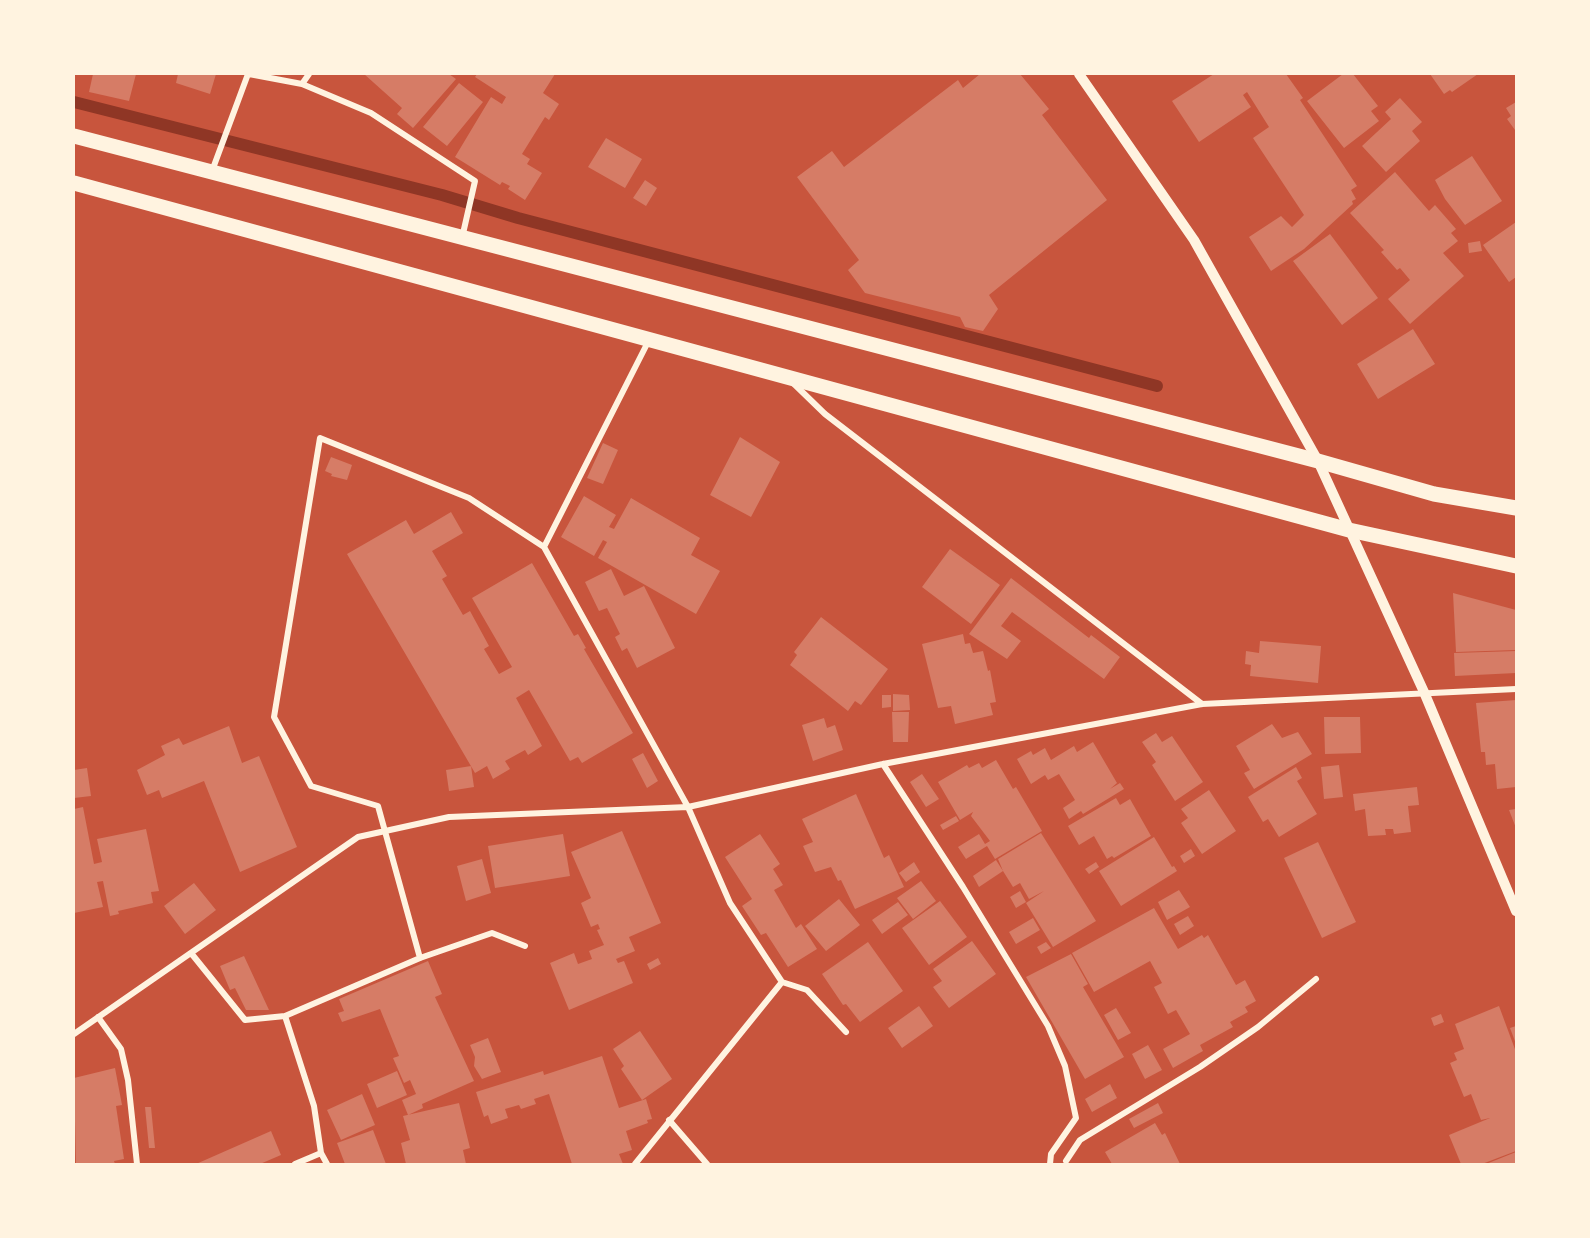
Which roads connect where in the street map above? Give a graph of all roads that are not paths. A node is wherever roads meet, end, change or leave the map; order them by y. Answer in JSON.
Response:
{"nodes":[{"id":1,"x":248,"y":74,"type":"edge"},
{"id":2,"x":309,"y":74,"type":"edge"},
{"id":3,"x":1079,"y":74,"type":"edge"},
{"id":4,"x":302,"y":84,"type":"junction"},
{"id":5,"x":74,"y":136,"type":"edge"},
{"id":6,"x":211,"y":174,"type":"junction"},
{"id":7,"x":74,"y":183,"type":"edge"},
{"id":8,"x":462,"y":238,"type":"junction"},
{"id":9,"x":650,"y":340,"type":"junction"},
{"id":10,"x":789,"y":380,"type":"junction"},
{"id":11,"x":1318,"y":461,"type":"junction"},
{"id":12,"x":1516,"y":508,"type":"edge"},
{"id":13,"x":1349,"y":530,"type":"junction"},
{"id":14,"x":544,"y":547,"type":"junction"},
{"id":15,"x":1516,"y":566,"type":"edge"},
{"id":16,"x":1516,"y":689,"type":"edge"},
{"id":17,"x":1424,"y":692,"type":"junction"},
{"id":18,"x":1202,"y":704,"type":"junction"},
{"id":19,"x":883,"y":764,"type":"junction"},
{"id":20,"x":688,"y":807,"type":"junction"},
{"id":21,"x":384,"y":832,"type":"junction"},
{"id":22,"x":1516,"y":911,"type":"edge"},
{"id":23,"x":525,"y":946,"type":"dead end"},
{"id":24,"x":191,"y":953,"type":"junction"},
{"id":25,"x":420,"y":958,"type":"junction"},
{"id":26,"x":1316,"y":979,"type":"dead end"},
{"id":27,"x":782,"y":982,"type":"junction"},
{"id":28,"x":285,"y":1016,"type":"junction"},
{"id":29,"x":98,"y":1017,"type":"junction"},
{"id":30,"x":846,"y":1032,"type":"dead end"},
{"id":31,"x":74,"y":1034,"type":"edge"},
{"id":32,"x":669,"y":1120,"type":"junction"},
{"id":33,"x":1067,"y":1131,"type":"junction"},
{"id":34,"x":1080,"y":1140,"type":"junction"},
{"id":35,"x":321,"y":1153,"type":"junction"},
{"id":36,"x":1066,"y":1161,"type":"dead end"},
{"id":37,"x":137,"y":1164,"type":"edge"},
{"id":38,"x":295,"y":1164,"type":"edge"},
{"id":39,"x":327,"y":1164,"type":"edge"},
{"id":40,"x":635,"y":1164,"type":"edge"},
{"id":41,"x":707,"y":1164,"type":"edge"},
{"id":42,"x":1050,"y":1164,"type":"edge"}],
"edges":[{"from":1,"to":4,"type":"street"},
{"from":1,"to":6,"type":"street"},
{"from":2,"to":4,"type":"street"},
{"from":3,"to":11,"type":"street"},
{"from":4,"to":8,"type":"street"},
{"from":5,"to":6,"type":"main road"},
{"from":6,"to":8,"type":"main road"},
{"from":7,"to":9,"type":"main road"},
{"from":8,"to":11,"type":"main road"},
{"from":9,"to":10,"type":"main road"},
{"from":9,"to":14,"type":"street"},
{"from":10,"to":13,"type":"main road"},
{"from":10,"to":18,"type":"street"},
{"from":11,"to":12,"type":"main road"},
{"from":11,"to":13,"type":"street"},
{"from":13,"to":15,"type":"main road"},
{"from":13,"to":17,"type":"street"},
{"from":14,"to":20,"type":"street"},
{"from":14,"to":21,"type":"street"},
{"from":16,"to":17,"type":"street"},
{"from":17,"to":18,"type":"street"},
{"from":17,"to":22,"type":"street"},
{"from":18,"to":19,"type":"street"},
{"from":19,"to":20,"type":"street"},
{"from":19,"to":33,"type":"street"},
{"from":20,"to":21,"type":"street"},
{"from":20,"to":27,"type":"street"},
{"from":21,"to":24,"type":"street"},
{"from":21,"to":25,"type":"street"},
{"from":23,"to":25,"type":"street"},
{"from":24,"to":28,"type":"street"},
{"from":24,"to":29,"type":"street"},
{"from":25,"to":28,"type":"street"},
{"from":26,"to":34,"type":"street"},
{"from":27,"to":30,"type":"street"},
{"from":27,"to":32,"type":"street"},
{"from":28,"to":35,"type":"street"},
{"from":29,"to":31,"type":"street"},
{"from":29,"to":37,"type":"street"},
{"from":32,"to":40,"type":"street"},
{"from":32,"to":41,"type":"street"},
{"from":33,"to":34,"type":"street"},
{"from":33,"to":42,"type":"street"},
{"from":34,"to":36,"type":"street"},
{"from":35,"to":38,"type":"street"},
{"from":35,"to":39,"type":"street"}]}
